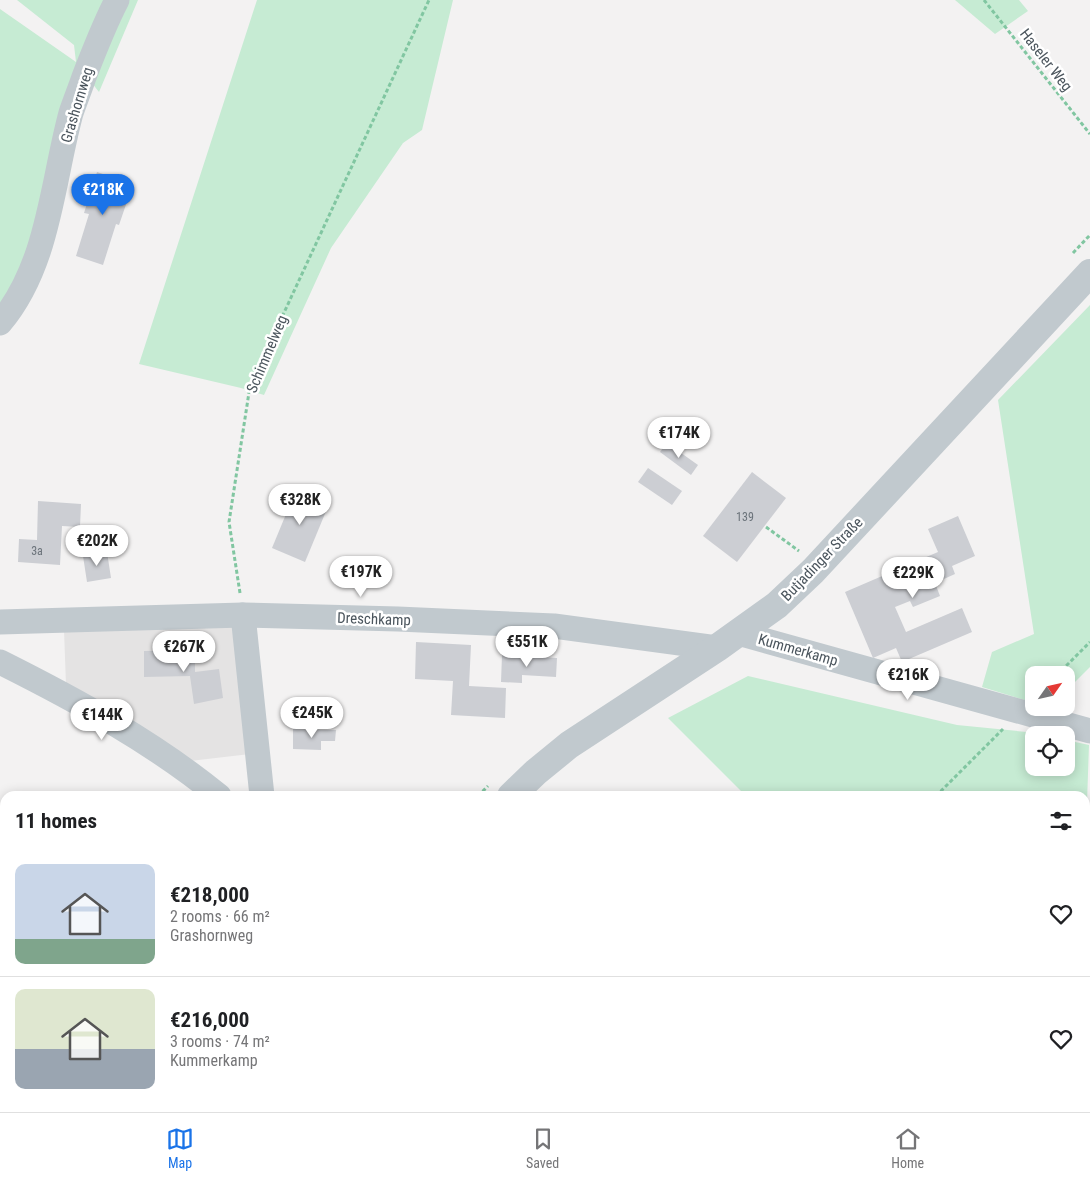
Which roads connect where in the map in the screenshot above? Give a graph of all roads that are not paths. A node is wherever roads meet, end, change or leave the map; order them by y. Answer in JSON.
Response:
{"nodes":[{"id":1,"x":117,"y":0,"type":"edge"},
{"id":2,"x":1080,"y":265,"type":"edge"},
{"id":3,"x":0,"y":323,"type":"edge"},
{"id":4,"x":243,"y":616,"type":"junction"},
{"id":5,"x":0,"y":622,"type":"edge"},
{"id":6,"x":727,"y":640,"type":"junction"},
{"id":7,"x":0,"y":662,"type":"edge"},
{"id":8,"x":1090,"y":731,"type":"edge"},
{"id":9,"x":500,"y":790,"type":"edge"},
{"id":10,"x":213,"y":791,"type":"edge"},
{"id":11,"x":261,"y":791,"type":"edge"}],
"edges":[{"from":1,"to":3,"type":"street","name":"Grashornweg"},
{"from":2,"to":6,"type":"street","name":"Butjadinger Straße"},
{"from":4,"to":5,"type":"street","name":"Dreschkamp"},
{"from":4,"to":6,"type":"street","name":"Dreschkamp"},
{"from":4,"to":11,"type":"street"},
{"from":6,"to":8,"type":"street","name":"Kummerkamp"},
{"from":6,"to":9,"type":"street","name":"Butjadinger Straße"},
{"from":7,"to":10,"type":"street"}]}
